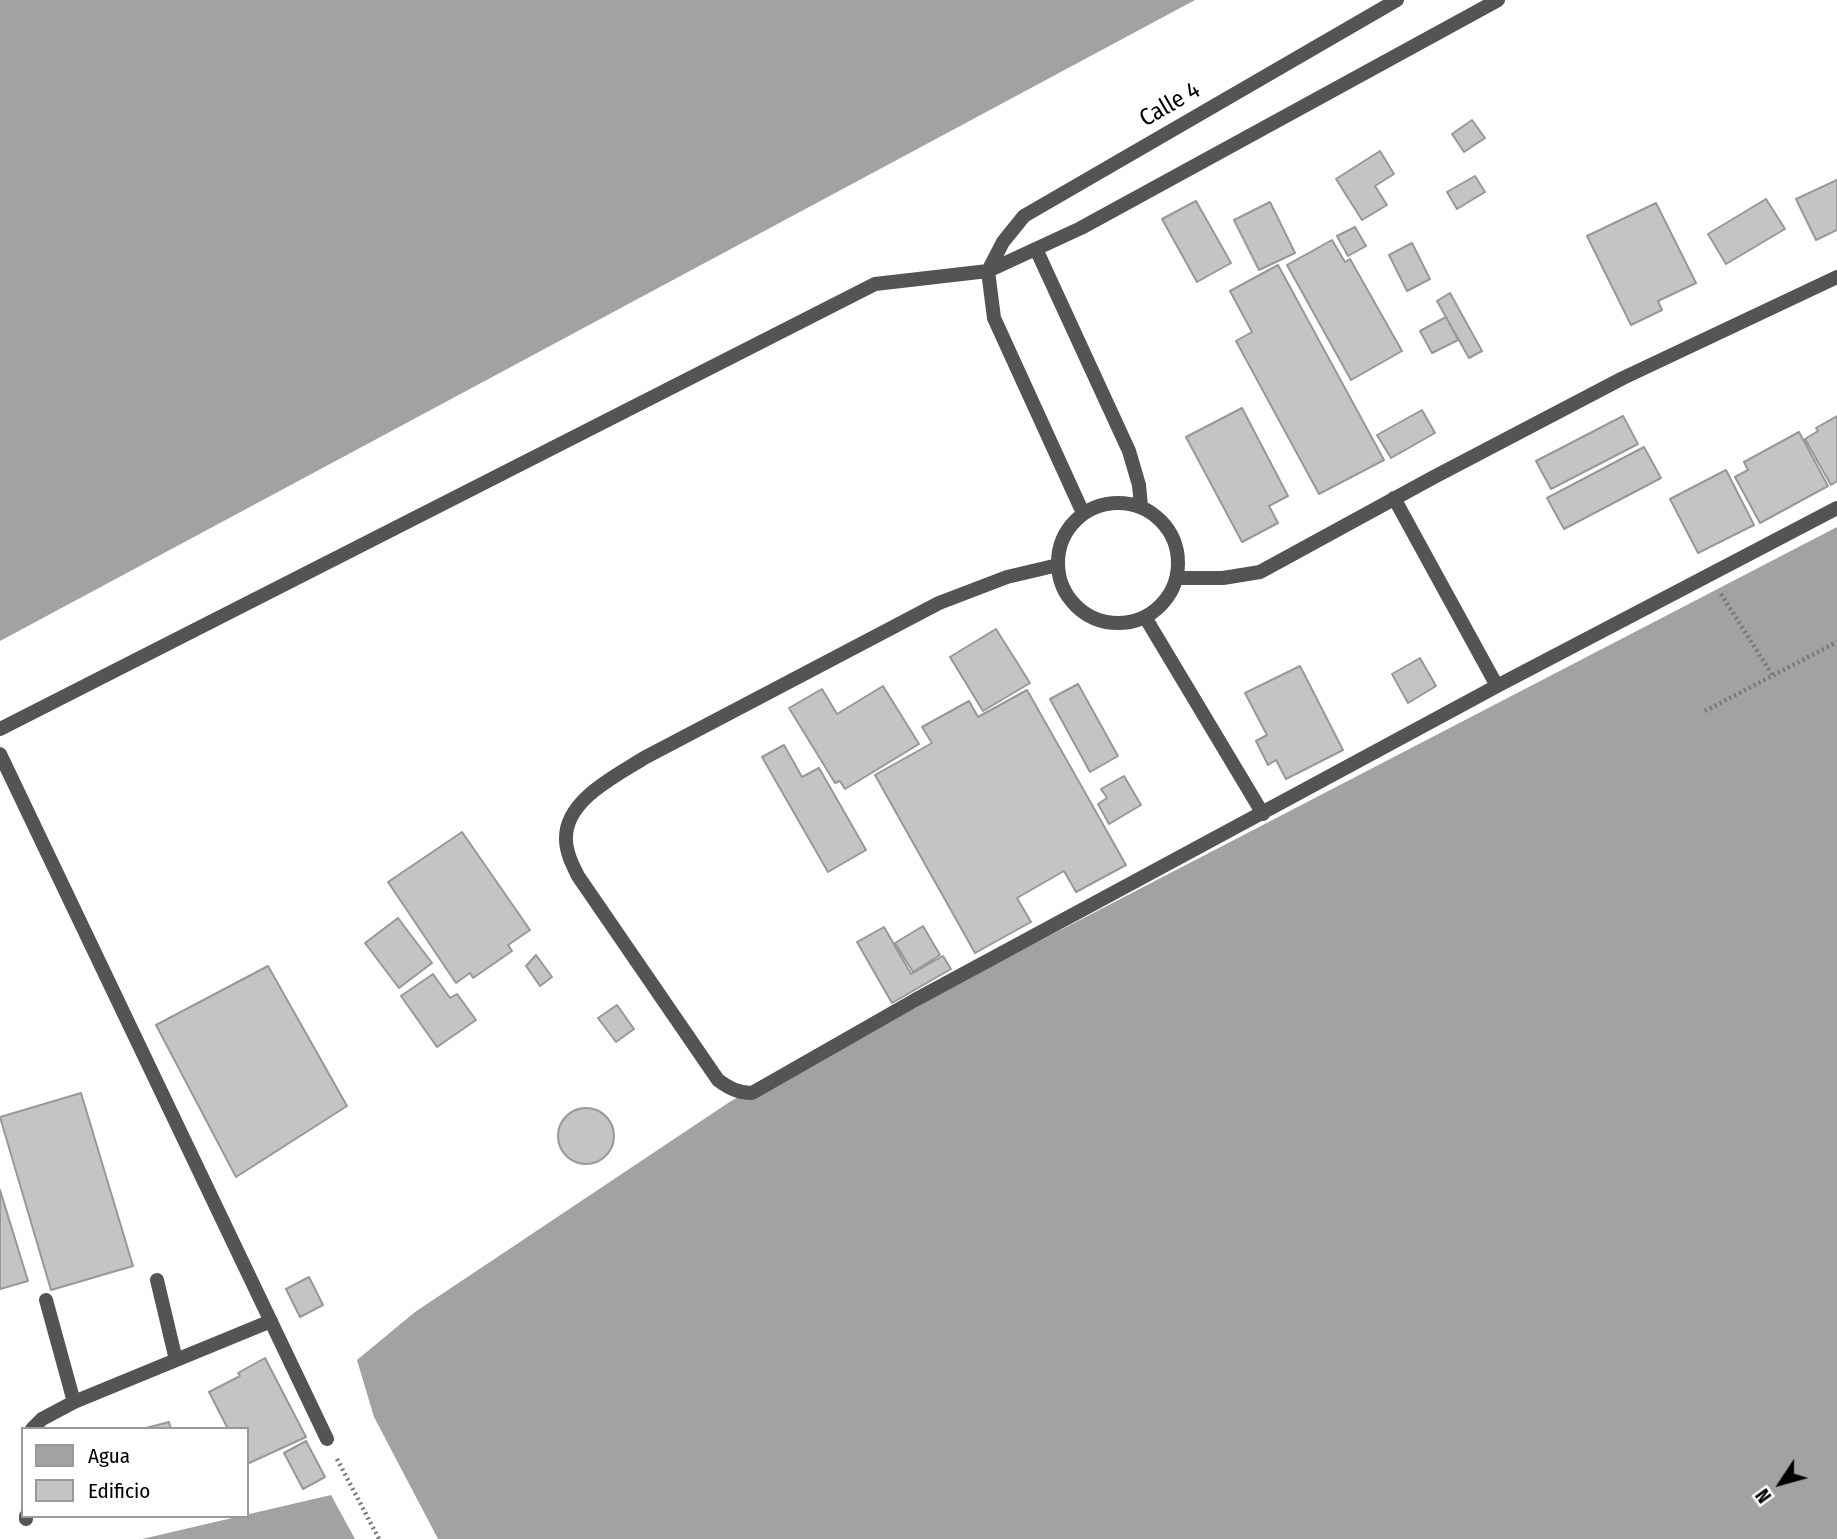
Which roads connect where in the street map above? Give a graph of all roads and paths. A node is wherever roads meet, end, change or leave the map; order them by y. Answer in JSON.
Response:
{"nodes":[{"id":1,"x":1397,"y":0,"type":"edge"},
{"id":2,"x":1498,"y":0,"type":"edge"},
{"id":3,"x":1036,"y":249,"type":"junction"},
{"id":4,"x":988,"y":271,"type":"junction"},
{"id":5,"x":1837,"y":277,"type":"edge"},
{"id":6,"x":1394,"y":498,"type":"junction"},
{"id":7,"x":1140,"y":506,"type":"junction"},
{"id":8,"x":1837,"y":508,"type":"edge"},
{"id":9,"x":1083,"y":513,"type":"junction"},
{"id":10,"x":1058,"y":565,"type":"junction"},
{"id":11,"x":1177,"y":578,"type":"junction"},
{"id":12,"x":1720,"y":593,"type":"dead end"},
{"id":13,"x":1145,"y":617,"type":"junction"},
{"id":14,"x":1837,"y":642,"type":"edge"},
{"id":15,"x":1773,"y":676,"type":"junction"},
{"id":16,"x":1497,"y":687,"type":"junction"},
{"id":17,"x":1705,"y":711,"type":"dead end"},
{"id":18,"x":0,"y":729,"type":"edge"},
{"id":19,"x":0,"y":754,"type":"edge"},
{"id":20,"x":1263,"y":814,"type":"junction"},
{"id":21,"x":157,"y":1280,"type":"dead end"},
{"id":22,"x":47,"y":1300,"type":"dead end"},
{"id":23,"x":271,"y":1321,"type":"junction"},
{"id":24,"x":176,"y":1360,"type":"junction"},
{"id":25,"x":74,"y":1402,"type":"junction"},
{"id":26,"x":34,"y":1427,"type":"edge"},
{"id":27,"x":327,"y":1439,"type":"joint"},
{"id":28,"x":379,"y":1539,"type":"edge"}],
"edges":[{"from":1,"to":4,"type":"lane","name":"Calle 4"},
{"from":2,"to":3,"type":"lane"},
{"from":3,"to":4,"type":"lane"},
{"from":3,"to":7,"type":"lane"},
{"from":4,"to":9,"type":"lane"},
{"from":4,"to":18,"type":"lane"},
{"from":5,"to":6,"type":"lane"},
{"from":6,"to":11,"type":"lane"},
{"from":6,"to":16,"type":"lane"},
{"from":7,"to":9,"type":"lane"},
{"from":7,"to":11,"type":"lane"},
{"from":8,"to":16,"type":"lane"},
{"from":9,"to":10,"type":"lane"},
{"from":10,"to":13,"type":"lane"},
{"from":10,"to":20,"type":"lane"},
{"from":11,"to":13,"type":"lane"},
{"from":12,"to":15,"type":"path"},
{"from":13,"to":20,"type":"lane"},
{"from":14,"to":15,"type":"path"},
{"from":15,"to":17,"type":"path"},
{"from":16,"to":20,"type":"lane"},
{"from":19,"to":23,"type":"lane"},
{"from":21,"to":24,"type":"lane"},
{"from":22,"to":25,"type":"lane"},
{"from":23,"to":24,"type":"lane"},
{"from":23,"to":27,"type":"lane"},
{"from":24,"to":25,"type":"lane"},
{"from":25,"to":26,"type":"lane"},
{"from":27,"to":28,"type":"path"}]}
